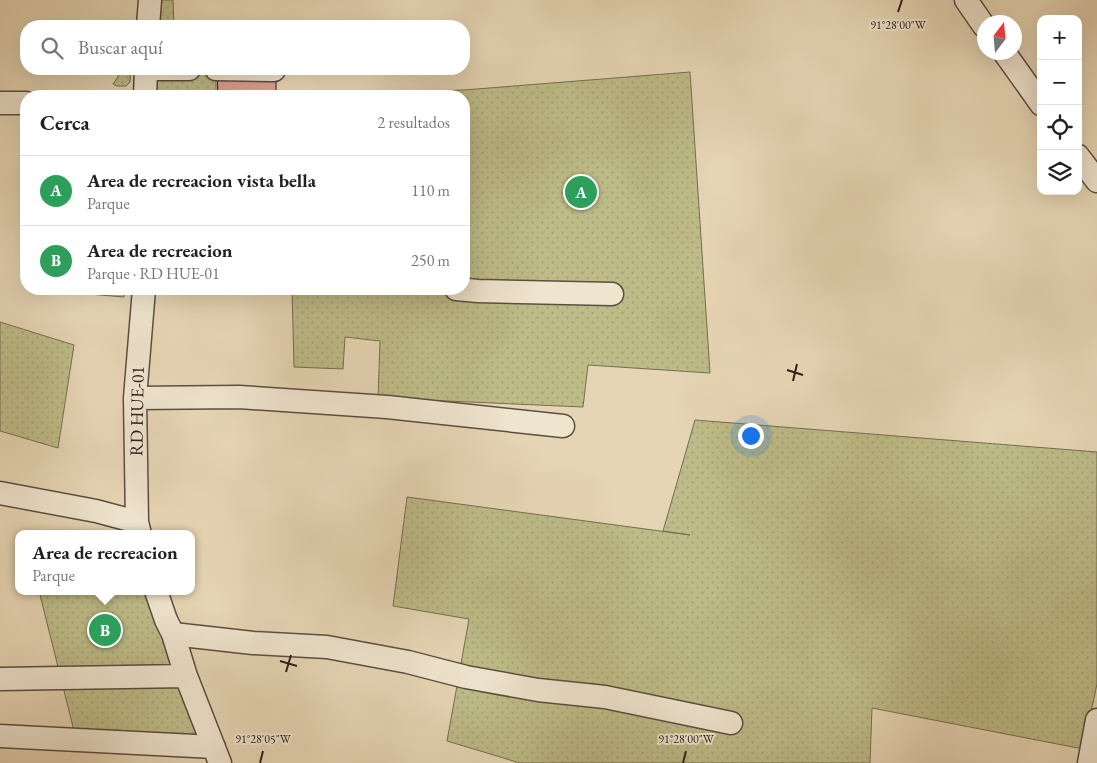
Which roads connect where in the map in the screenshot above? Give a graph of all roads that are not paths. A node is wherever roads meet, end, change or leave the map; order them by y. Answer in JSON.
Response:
{"nodes":[{"id":1,"x":150,"y":0,"type":"edge"},
{"id":2,"x":966,"y":0,"type":"edge"},
{"id":3,"x":977,"y":16,"type":"edge"},
{"id":4,"x":148,"y":20,"type":"edge"},
{"id":5,"x":1010,"y":60,"type":"edge"},
{"id":6,"x":146,"y":75,"type":"edge"},
{"id":7,"x":145,"y":90,"type":"edge"},
{"id":8,"x":1037,"y":98,"type":"edge"},
{"id":9,"x":0,"y":103,"type":"edge"},
{"id":10,"x":20,"y":103,"type":"edge"},
{"id":11,"x":1082,"y":161,"type":"edge"},
{"id":12,"x":1097,"y":182,"type":"edge"},
{"id":13,"x":470,"y":290,"type":"edge"},
{"id":14,"x":612,"y":294,"type":"dead end"},
{"id":15,"x":144,"y":295,"type":"edge"},
{"id":16,"x":135,"y":398,"type":"junction"},
{"id":17,"x":563,"y":426,"type":"dead end"},
{"id":18,"x":0,"y":493,"type":"edge"},
{"id":19,"x":138,"y":528,"type":"edge"},
{"id":20,"x":157,"y":595,"type":"edge"},
{"id":21,"x":173,"y":634,"type":"junction"},
{"id":22,"x":186,"y":676,"type":"junction"},
{"id":23,"x":0,"y":679,"type":"edge"},
{"id":24,"x":1097,"y":720,"type":"edge"},
{"id":25,"x":731,"y":723,"type":"dead end"},
{"id":26,"x":0,"y":736,"type":"edge"},
{"id":27,"x":217,"y":755,"type":"edge"},
{"id":28,"x":1089,"y":763,"type":"edge"}],
"edges":[{"from":1,"to":4,"type":"street"},
{"from":2,"to":3,"type":"street"},
{"from":5,"to":8,"type":"street"},
{"from":6,"to":7,"type":"street"},
{"from":9,"to":10,"type":"street"},
{"from":11,"to":12,"type":"street"},
{"from":13,"to":14,"type":"street"},
{"from":15,"to":16,"type":"street","name":"RD HUE-01"},
{"from":16,"to":17,"type":"street"},
{"from":16,"to":19,"type":"street","name":"RD HUE-01"},
{"from":18,"to":19,"type":"street"},
{"from":20,"to":21,"type":"street"},
{"from":21,"to":22,"type":"street"},
{"from":21,"to":25,"type":"street"},
{"from":22,"to":23,"type":"street"},
{"from":22,"to":27,"type":"street"},
{"from":24,"to":28,"type":"street"},
{"from":26,"to":27,"type":"street"}]}
